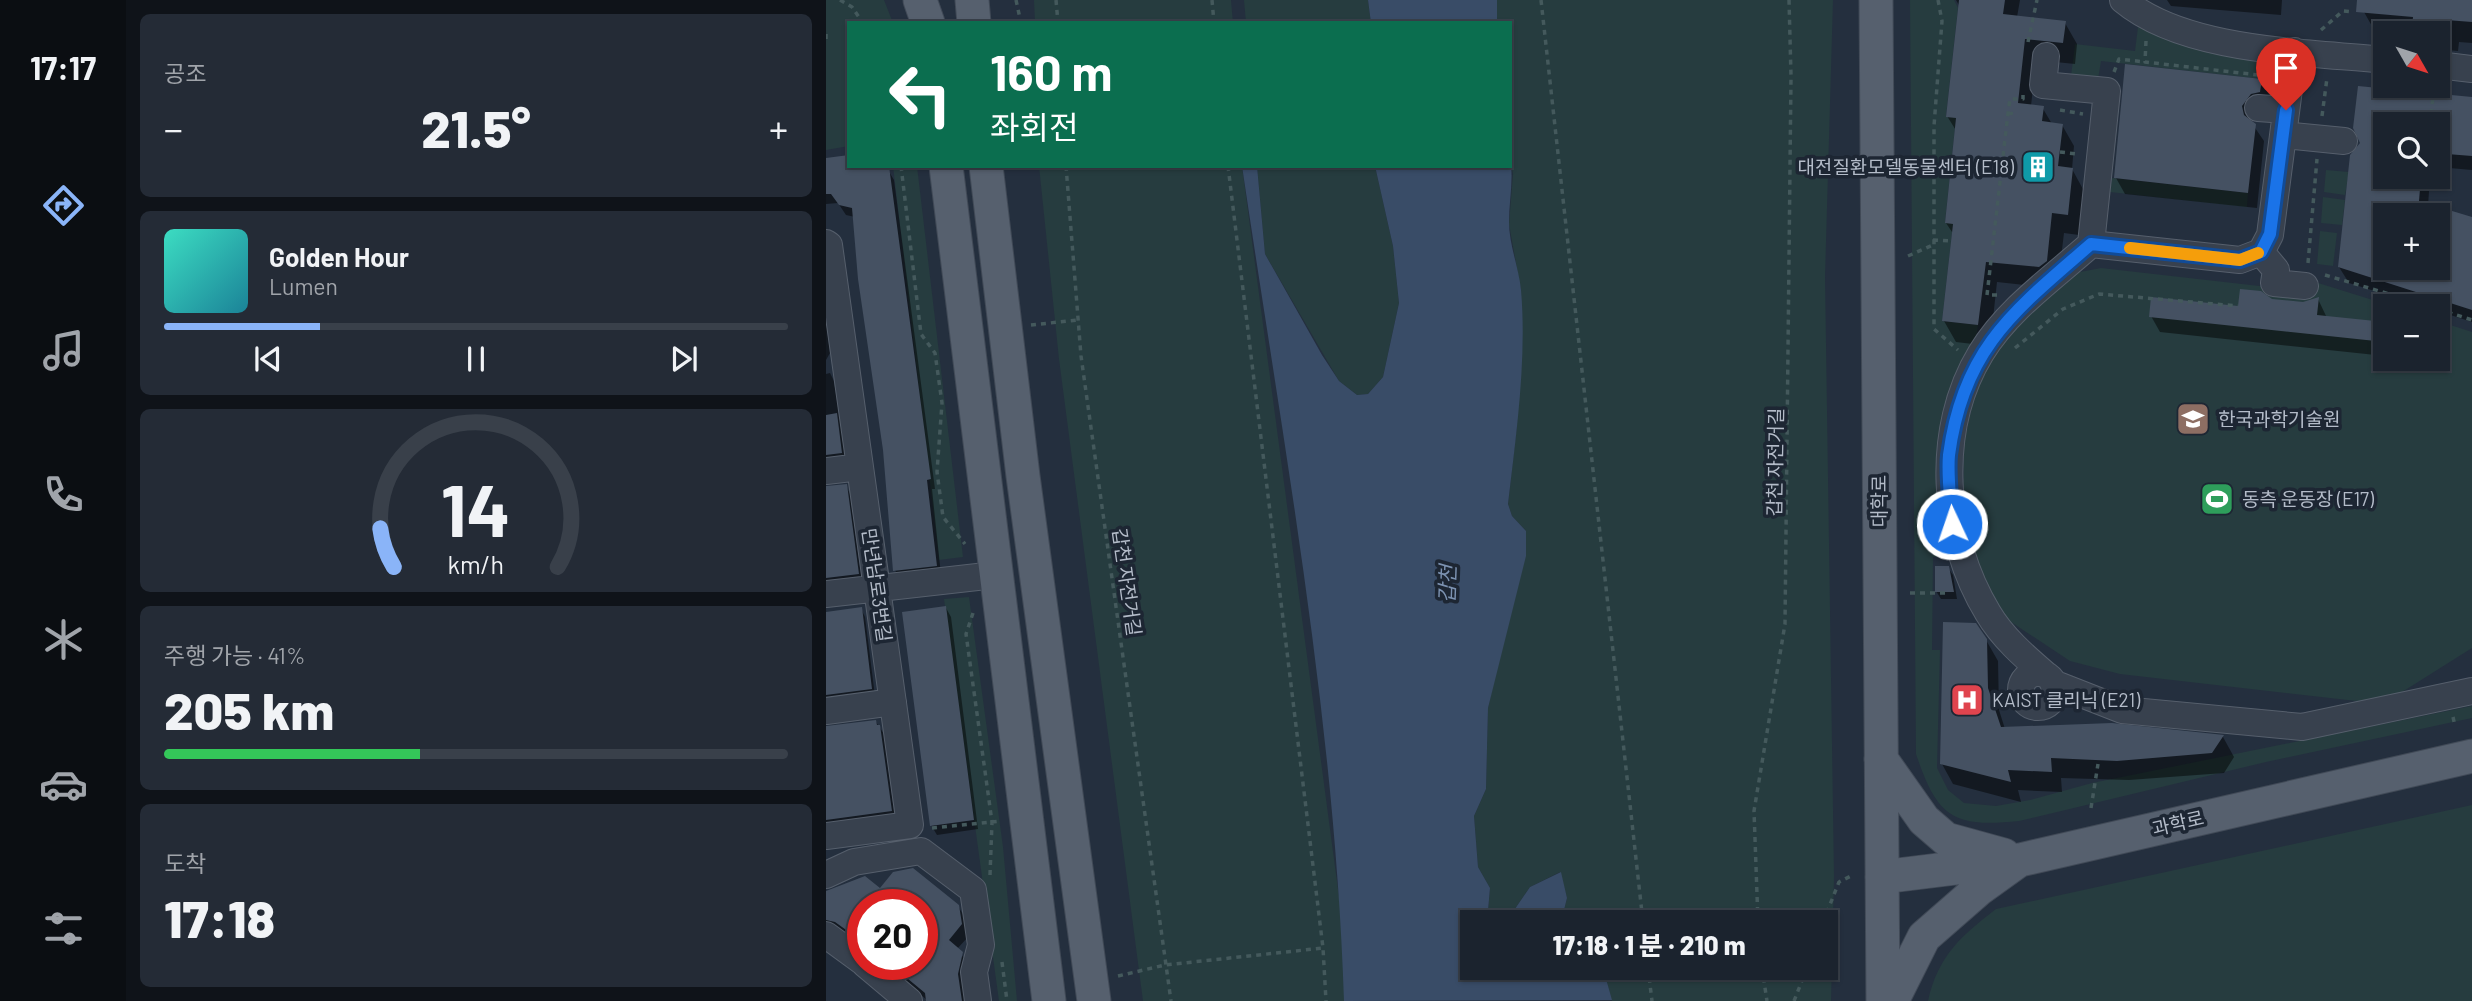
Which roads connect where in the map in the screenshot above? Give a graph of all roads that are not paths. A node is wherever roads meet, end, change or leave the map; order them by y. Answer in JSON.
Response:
{"nodes":[{"id":1,"x":920,"y":0,"type":"edge"},
{"id":2,"x":931,"y":0,"type":"edge"},
{"id":3,"x":972,"y":0,"type":"edge"},
{"id":4,"x":1876,"y":0,"type":"edge"},
{"id":5,"x":2135,"y":9,"type":"edge"},
{"id":6,"x":929,"y":21,"type":"edge"},
{"id":7,"x":930,"y":21,"type":"edge"},
{"id":8,"x":974,"y":21,"type":"edge"},
{"id":9,"x":2304,"y":44,"type":"junction"},
{"id":10,"x":2037,"y":53,"type":"road end"},
{"id":11,"x":2373,"y":58,"type":"edge"},
{"id":12,"x":2450,"y":66,"type":"edge"},
{"id":13,"x":2472,"y":69,"type":"edge"},
{"id":14,"x":2258,"y":108,"type":"dead end"},
{"id":15,"x":2285,"y":122,"type":"junction"},
{"id":16,"x":2344,"y":141,"type":"dead end"},
{"id":17,"x":946,"y":168,"type":"edge"},
{"id":18,"x":986,"y":168,"type":"edge"},
{"id":19,"x":826,"y":243,"type":"edge"},
{"id":20,"x":2091,"y":244,"type":"junction"},
{"id":21,"x":2261,"y":252,"type":"junction"},
{"id":22,"x":2306,"y":280,"type":"road end"},
{"id":23,"x":835,"y":348,"type":"edge"},
{"id":24,"x":860,"y":467,"type":"junction"},
{"id":25,"x":826,"y":471,"type":"edge"},
{"id":26,"x":995,"y":575,"type":"junction"},
{"id":27,"x":877,"y":588,"type":"junction"},
{"id":28,"x":826,"y":594,"type":"edge"},
{"id":29,"x":2472,"y":691,"type":"edge"},
{"id":30,"x":893,"y":702,"type":"junction"},
{"id":31,"x":826,"y":711,"type":"edge"},
{"id":32,"x":2472,"y":756,"type":"edge"},
{"id":33,"x":1881,"y":759,"type":"junction"},
{"id":34,"x":826,"y":836,"type":"edge"},
{"id":35,"x":2020,"y":860,"type":"junction"},
{"id":36,"x":826,"y":875,"type":"edge"},
{"id":37,"x":1868,"y":876,"type":"junction"},
{"id":38,"x":826,"y":935,"type":"edge"},
{"id":39,"x":847,"y":950,"type":"edge"},
{"id":40,"x":884,"y":980,"type":"edge"},
{"id":41,"x":1105,"y":989,"type":"edge"},
{"id":42,"x":909,"y":1001,"type":"edge"},
{"id":43,"x":978,"y":1001,"type":"edge"},
{"id":44,"x":1049,"y":1001,"type":"edge"},
{"id":45,"x":1883,"y":1001,"type":"edge"},
{"id":46,"x":1892,"y":1001,"type":"edge"}],
"edges":[{"from":1,"to":6,"type":"main road"},
{"from":2,"to":7,"type":"main road"},
{"from":3,"to":8,"type":"main road"},
{"from":4,"to":33,"type":"main road","name":"대학로"},
{"from":5,"to":9,"type":"street"},
{"from":9,"to":11,"type":"street"},
{"from":9,"to":15,"type":"street"},
{"from":10,"to":20,"type":"street"},
{"from":12,"to":13,"type":"street"},
{"from":14,"to":15,"type":"street"},
{"from":15,"to":16,"type":"street"},
{"from":15,"to":21,"type":"street"},
{"from":17,"to":26,"type":"main road"},
{"from":18,"to":41,"type":"main road"},
{"from":19,"to":23,"type":"street","name":"만년남로3번길"},
{"from":20,"to":21,"type":"street"},
{"from":20,"to":29,"type":"street"},
{"from":21,"to":22,"type":"street"},
{"from":23,"to":24,"type":"street","name":"만년남로3번길"},
{"from":24,"to":25,"type":"street"},
{"from":24,"to":27,"type":"street","name":"만년남로3번길"},
{"from":26,"to":27,"type":"street"},
{"from":26,"to":44,"type":"main road"},
{"from":27,"to":28,"type":"street"},
{"from":27,"to":30,"type":"street","name":"만년남로3번길"},
{"from":30,"to":31,"type":"street"},
{"from":30,"to":34,"type":"street","name":"만년남로3번길"},
{"from":32,"to":35,"type":"main road","name":"과학로"},
{"from":33,"to":35,"type":"main road"},
{"from":33,"to":37,"type":"main road","name":"대학로"},
{"from":35,"to":37,"type":"main road","name":"과학로"},
{"from":35,"to":46,"type":"main road"},
{"from":36,"to":43,"type":"street"},
{"from":37,"to":45,"type":"main road","name":"대학로"},
{"from":38,"to":39,"type":"street"},
{"from":40,"to":42,"type":"street"}]}
